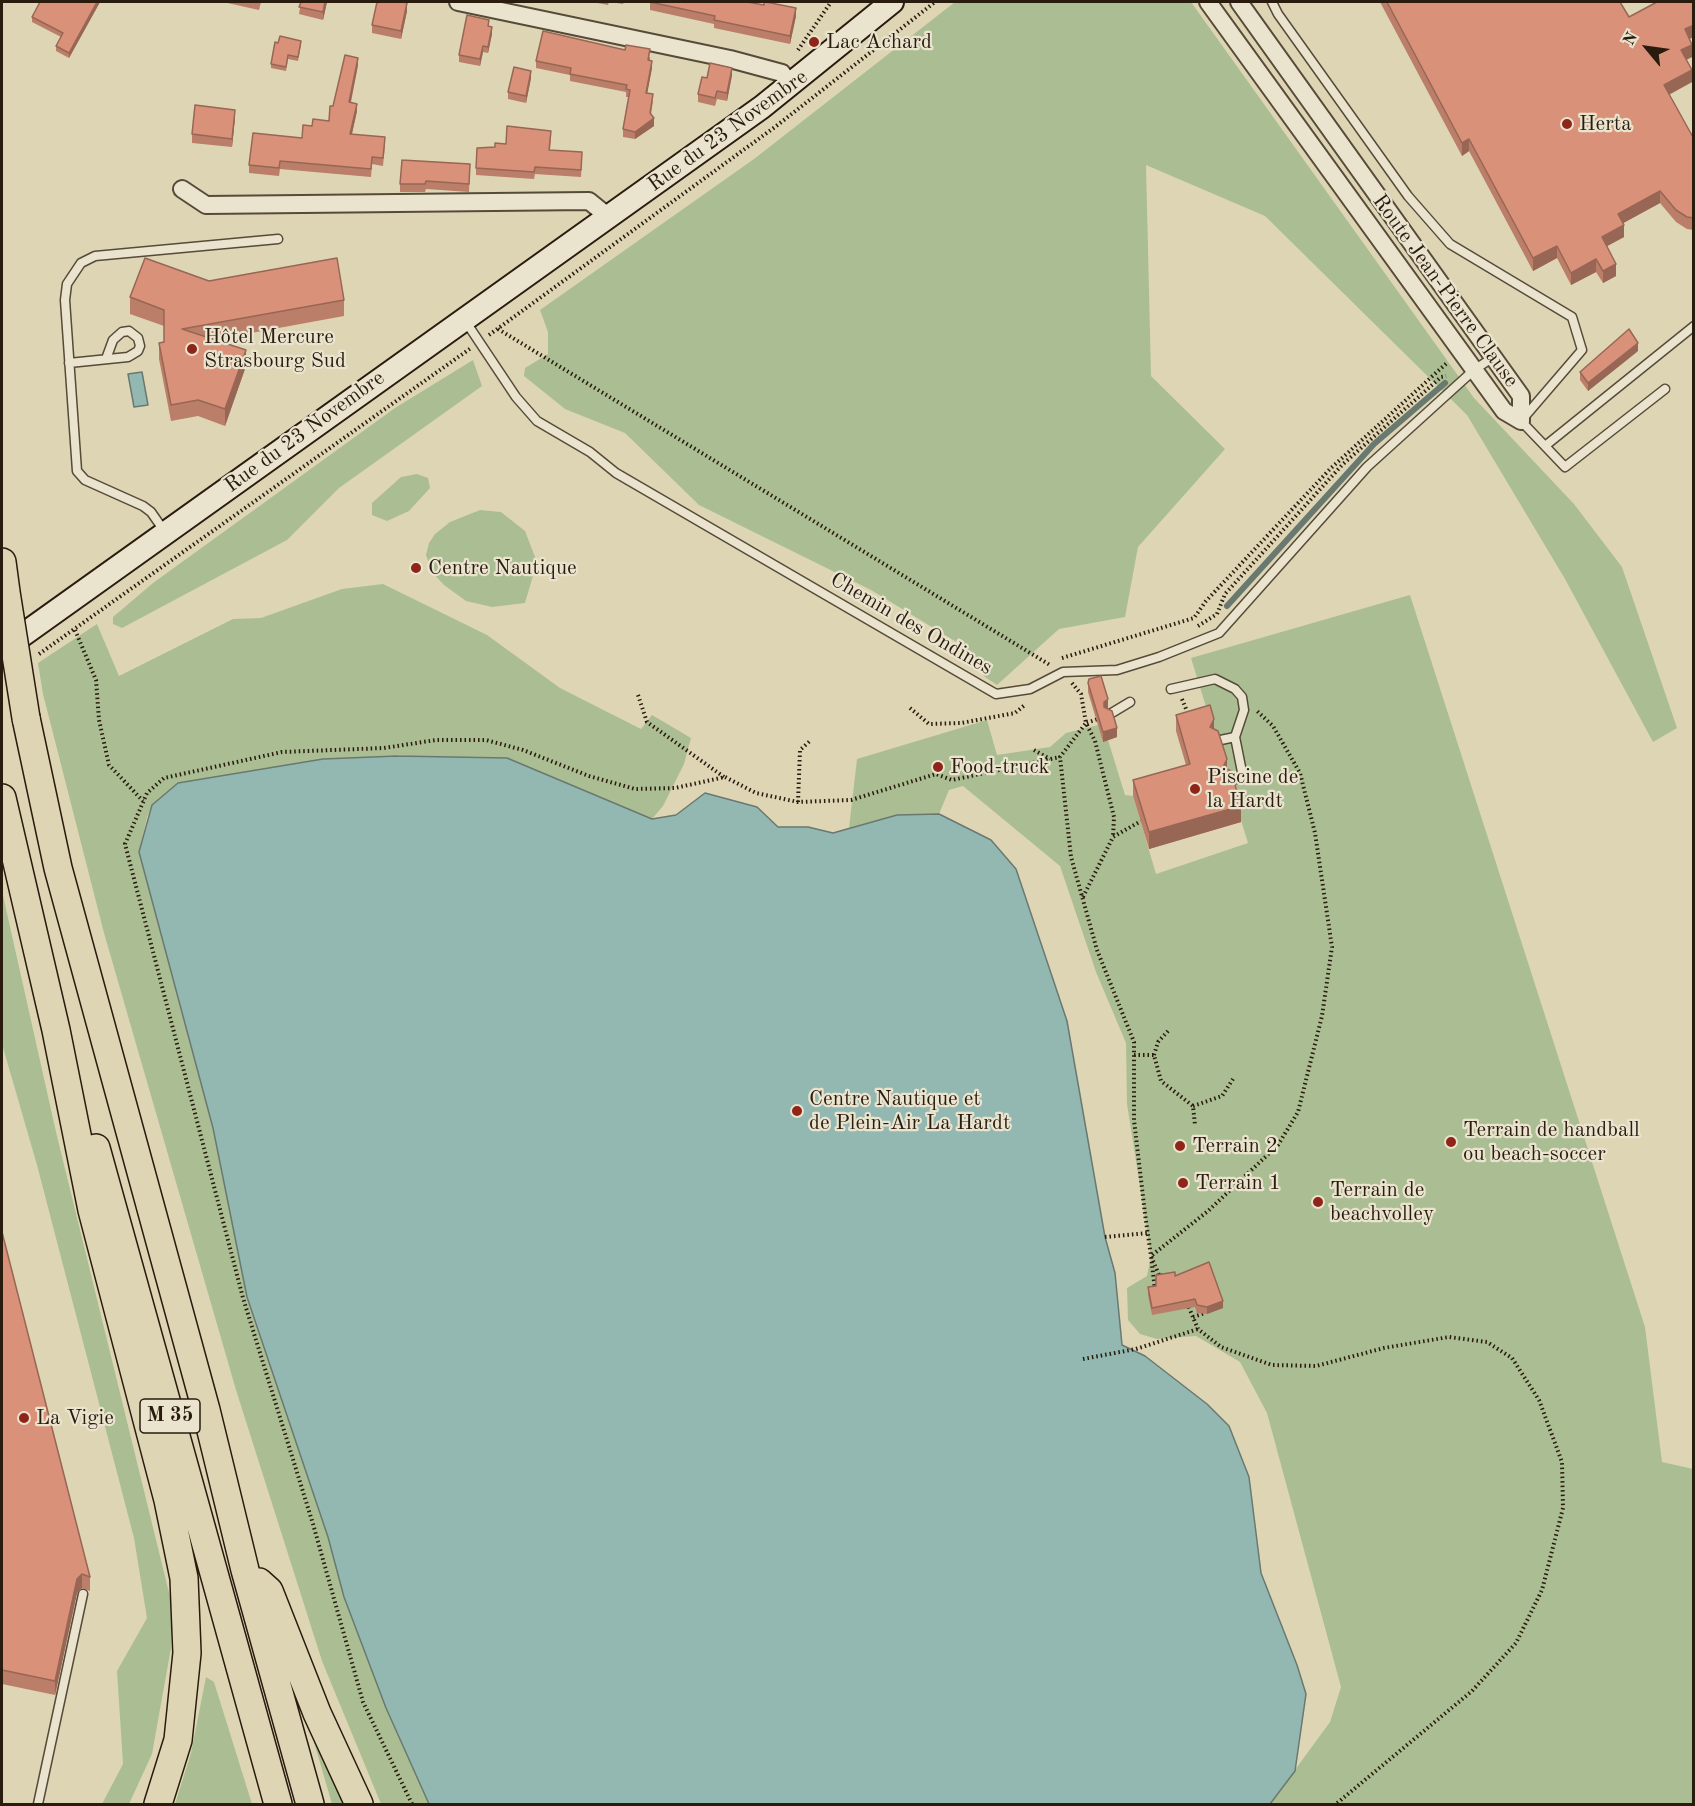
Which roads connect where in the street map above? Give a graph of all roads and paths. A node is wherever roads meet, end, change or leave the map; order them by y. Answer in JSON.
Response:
{"nodes":[{"id":1,"x":831,"y":2,"type":"edge"},
{"id":2,"x":891,"y":2,"type":"edge"},
{"id":3,"x":935,"y":2,"type":"edge"},
{"id":4,"x":1208,"y":2,"type":"edge"},
{"id":5,"x":1239,"y":2,"type":"edge"},
{"id":6,"x":1272,"y":2,"type":"edge"},
{"id":7,"x":467,"y":3,"type":"edge"},
{"id":8,"x":878,"y":10,"type":"edge"},
{"id":9,"x":797,"y":51,"type":"dead end"},
{"id":10,"x":791,"y":85,"type":"junction"},
{"id":11,"x":182,"y":189,"type":"dead end"},
{"id":12,"x":610,"y":218,"type":"junction"},
{"id":13,"x":278,"y":239,"type":"dead end"},
{"id":14,"x":464,"y":318,"type":"junction"},
{"id":15,"x":1694,"y":326,"type":"edge"},
{"id":16,"x":498,"y":329,"type":"junction"},
{"id":17,"x":479,"y":343,"type":"junction"},
{"id":18,"x":1460,"y":350,"type":"junction"},
{"id":19,"x":1492,"y":358,"type":"junction"},
{"id":20,"x":106,"y":359,"type":"dead end"},
{"id":21,"x":69,"y":363,"type":"junction"},
{"id":22,"x":1474,"y":370,"type":"junction"},
{"id":23,"x":1453,"y":375,"type":"dead end"},
{"id":24,"x":1665,"y":389,"type":"dead end"},
{"id":25,"x":1521,"y":421,"type":"junction"},
{"id":26,"x":1545,"y":446,"type":"junction"},
{"id":27,"x":166,"y":532,"type":"junction"},
{"id":28,"x":2,"y":561,"type":"edge"},
{"id":29,"x":1197,"y":626,"type":"dead end"},
{"id":30,"x":75,"y":630,"type":"junction"},
{"id":31,"x":2,"y":650,"type":"edge"},
{"id":32,"x":30,"y":660,"type":"dead end"},
{"id":33,"x":1047,"y":662,"type":"junction"},
{"id":34,"x":1062,"y":672,"type":"junction"},
{"id":35,"x":1171,"y":689,"type":"dead end"},
{"id":36,"x":1081,"y":694,"type":"dead end"},
{"id":37,"x":638,"y":695,"type":"dead end"},
{"id":38,"x":1242,"y":697,"type":"junction"},
{"id":39,"x":1031,"y":699,"type":"dead end"},
{"id":40,"x":1130,"y":702,"type":"dead end"},
{"id":41,"x":910,"y":708,"type":"dead end"},
{"id":42,"x":1110,"y":714,"type":"edge"},
{"id":43,"x":1188,"y":715,"type":"edge"},
{"id":44,"x":1189,"y":721,"type":"edge"},
{"id":45,"x":1086,"y":723,"type":"junction"},
{"id":46,"x":1235,"y":736,"type":"junction"},
{"id":47,"x":811,"y":740,"type":"dead end"},
{"id":48,"x":1216,"y":741,"type":"edge"},
{"id":49,"x":1034,"y":750,"type":"dead end"},
{"id":50,"x":1060,"y":757,"type":"junction"},
{"id":51,"x":1050,"y":759,"type":"junction"},
{"id":52,"x":724,"y":777,"type":"junction"},
{"id":53,"x":1229,"y":781,"type":"edge"},
{"id":54,"x":2,"y":798,"type":"edge"},
{"id":55,"x":143,"y":801,"type":"junction"},
{"id":56,"x":798,"y":802,"type":"junction"},
{"id":57,"x":1141,"y":821,"type":"edge"},
{"id":58,"x":1113,"y":837,"type":"junction"},
{"id":59,"x":1083,"y":898,"type":"junction"},
{"id":60,"x":56,"y":1030,"type":"junction"},
{"id":61,"x":1168,"y":1031,"type":"dead end"},
{"id":62,"x":1134,"y":1055,"type":"junction"},
{"id":63,"x":1154,"y":1055,"type":"junction"},
{"id":64,"x":1233,"y":1079,"type":"dead end"},
{"id":65,"x":1192,"y":1106,"type":"junction"},
{"id":66,"x":1195,"y":1125,"type":"dead end"},
{"id":67,"x":1148,"y":1233,"type":"junction"},
{"id":68,"x":1105,"y":1237,"type":"dead end"},
{"id":69,"x":1151,"y":1256,"type":"junction"},
{"id":70,"x":1168,"y":1275,"type":"edge"},
{"id":71,"x":1156,"y":1293,"type":"edge"},
{"id":72,"x":1185,"y":1299,"type":"edge"},
{"id":73,"x":1205,"y":1312,"type":"edge"},
{"id":74,"x":1193,"y":1317,"type":"junction"},
{"id":75,"x":1198,"y":1329,"type":"junction"},
{"id":76,"x":1083,"y":1359,"type":"dead end"},
{"id":77,"x":245,"y":1570,"type":"junction"},
{"id":78,"x":83,"y":1594,"type":"dead end"},
{"id":79,"x":181,"y":1711,"type":"junction"},
{"id":80,"x":38,"y":1804,"type":"edge"},
{"id":81,"x":140,"y":1804,"type":"edge"},
{"id":82,"x":158,"y":1804,"type":"edge"},
{"id":83,"x":278,"y":1804,"type":"edge"},
{"id":84,"x":310,"y":1804,"type":"edge"},
{"id":85,"x":358,"y":1804,"type":"edge"},
{"id":86,"x":412,"y":1804,"type":"edge"},
{"id":87,"x":1336,"y":1804,"type":"edge"}],
"edges":[{"from":1,"to":9,"type":"path"},
{"from":2,"to":8,"type":"main road","name":"Rue du 23 Novembre"},
{"from":3,"to":16,"type":"path"},
{"from":4,"to":18,"type":"street","name":"Route Jean-Pierre Clause"},
{"from":5,"to":19,"type":"street","name":"Route Jean-Pierre Clause"},
{"from":6,"to":25,"type":"lane"},
{"from":7,"to":10,"type":"street"},
{"from":8,"to":10,"type":"main road","name":"Rue du 23 Novembre"},
{"from":10,"to":12,"type":"main road","name":"Rue du 23 Novembre"},
{"from":11,"to":12,"type":"street"},
{"from":12,"to":14,"type":"main road","name":"Rue du 23 Novembre"},
{"from":13,"to":21,"type":"lane"},
{"from":14,"to":17,"type":"lane","name":"Chemin des Ondines"},
{"from":14,"to":27,"type":"main road","name":"Rue du 23 Novembre"},
{"from":15,"to":26,"type":"lane"},
{"from":16,"to":17,"type":"path"},
{"from":16,"to":33,"type":"path"},
{"from":17,"to":30,"type":"path"},
{"from":17,"to":34,"type":"lane","name":"Chemin des Ondines"},
{"from":18,"to":22,"type":"street","name":"Route Jean-Pierre Clause"},
{"from":18,"to":33,"type":"path"},
{"from":19,"to":22,"type":"lane","name":"Chemin des Ondines"},
{"from":19,"to":25,"type":"street","name":"Route Jean-Pierre Clause"},
{"from":20,"to":21,"type":"lane"},
{"from":21,"to":27,"type":"lane"},
{"from":22,"to":25,"type":"street","name":"Route Jean-Pierre Clause"},
{"from":22,"to":34,"type":"lane","name":"Chemin des Ondines"},
{"from":23,"to":29,"type":"path"},
{"from":24,"to":26,"type":"lane"},
{"from":25,"to":26,"type":"lane"},
{"from":27,"to":31,"type":"main road","name":"Rue du 23 Novembre"},
{"from":28,"to":77,"type":"highway","number":"M 35","bridge":true},
{"from":30,"to":32,"type":"path"},
{"from":30,"to":55,"type":"path"},
{"from":33,"to":34,"type":"path"},
{"from":35,"to":38,"type":"lane"},
{"from":36,"to":45,"type":"path"},
{"from":37,"to":52,"type":"path"},
{"from":38,"to":46,"type":"lane"},
{"from":38,"to":69,"type":"path"},
{"from":39,"to":41,"type":"path"},
{"from":40,"to":42,"type":"lane"},
{"from":43,"to":44,"type":"path"},
{"from":45,"to":50,"type":"path"},
{"from":45,"to":58,"type":"path"},
{"from":46,"to":48,"type":"lane"},
{"from":46,"to":53,"type":"lane"},
{"from":47,"to":56,"type":"path"},
{"from":49,"to":51,"type":"path"},
{"from":50,"to":51,"type":"path"},
{"from":50,"to":59,"type":"path"},
{"from":51,"to":56,"type":"path"},
{"from":52,"to":55,"type":"path"},
{"from":52,"to":56,"type":"path"},
{"from":54,"to":60,"type":"highway","number":"M 35"},
{"from":55,"to":86,"type":"path"},
{"from":57,"to":58,"type":"path"},
{"from":58,"to":59,"type":"path"},
{"from":59,"to":62,"type":"path"},
{"from":60,"to":79,"type":"highway"},
{"from":60,"to":83,"type":"highway","number":"M 35"},
{"from":61,"to":63,"type":"path"},
{"from":62,"to":63,"type":"path"},
{"from":62,"to":67,"type":"path"},
{"from":63,"to":65,"type":"path"},
{"from":64,"to":65,"type":"path"},
{"from":65,"to":66,"type":"path"},
{"from":67,"to":68,"type":"path"},
{"from":67,"to":69,"type":"path"},
{"from":69,"to":70,"type":"path"},
{"from":69,"to":71,"type":"path"},
{"from":72,"to":74,"type":"path"},
{"from":73,"to":74,"type":"path"},
{"from":74,"to":75,"type":"path"},
{"from":75,"to":76,"type":"path"},
{"from":75,"to":87,"type":"path"},
{"from":77,"to":84,"type":"highway","number":"M 35"},
{"from":77,"to":85,"type":"highway"},
{"from":78,"to":80,"type":"lane"},
{"from":79,"to":81,"type":"highway"},
{"from":79,"to":82,"type":"highway"}]}
